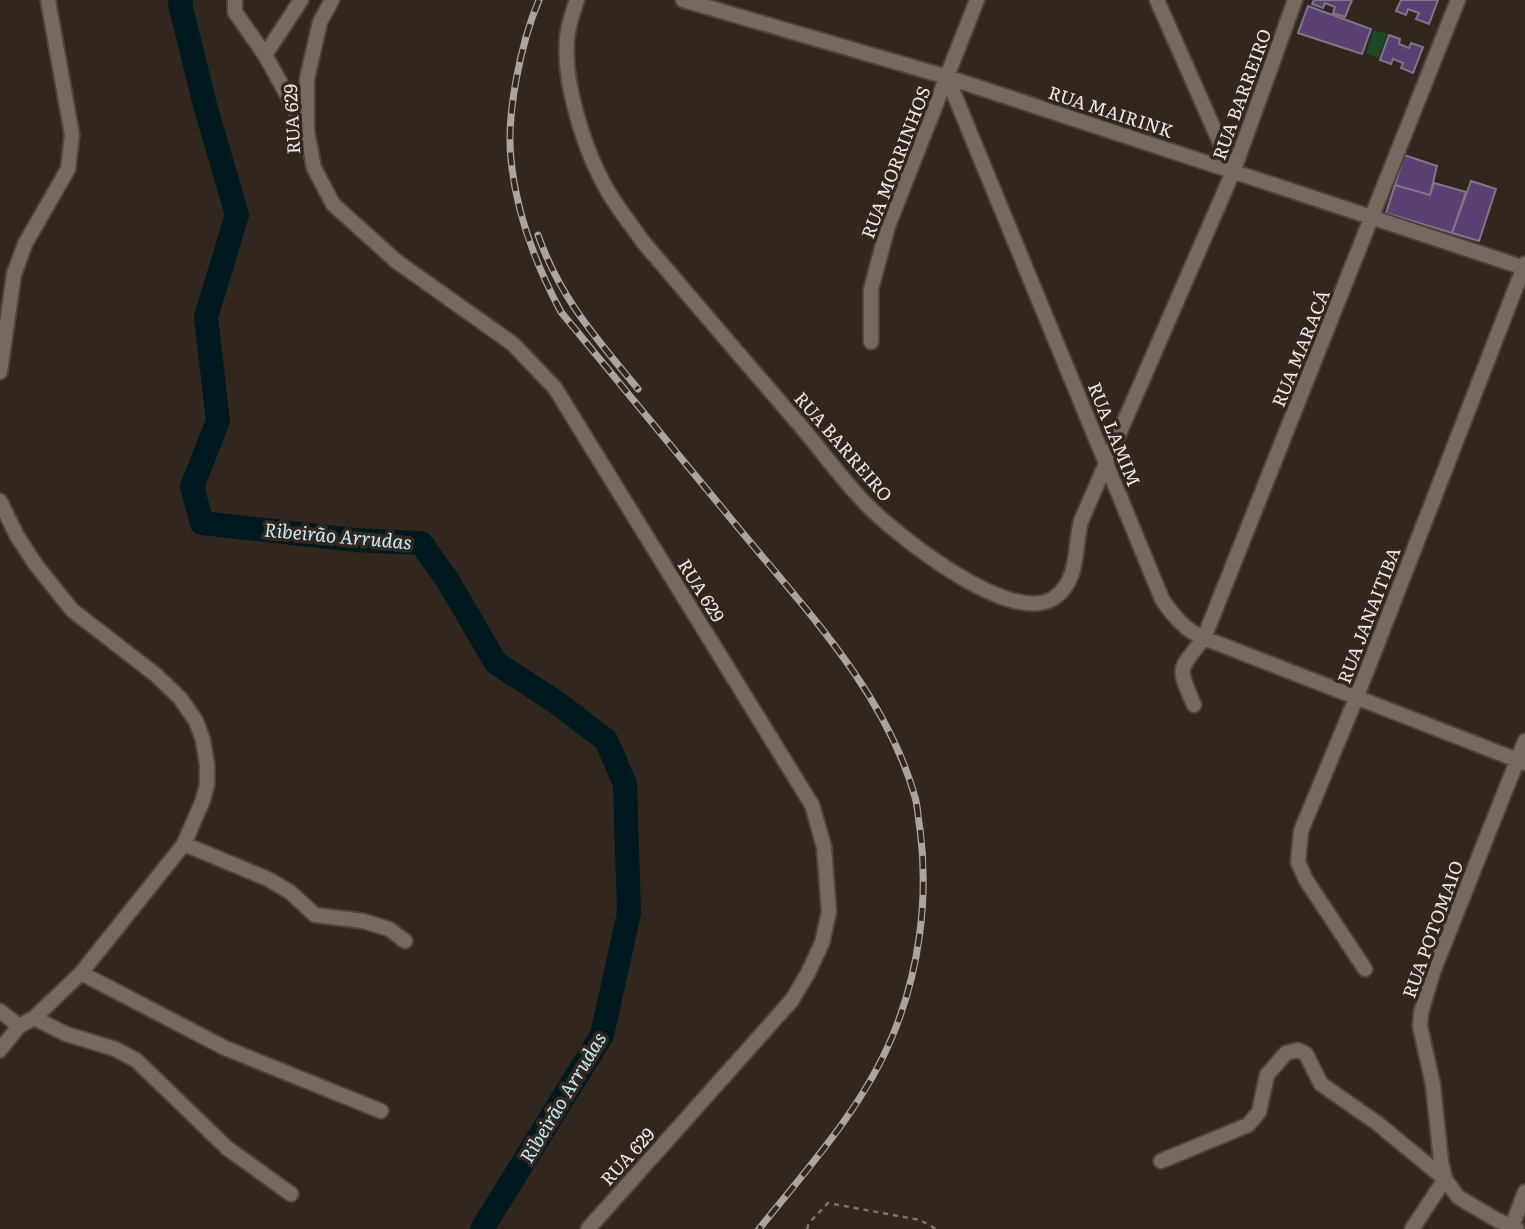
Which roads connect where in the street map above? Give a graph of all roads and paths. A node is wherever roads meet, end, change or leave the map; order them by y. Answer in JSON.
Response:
{"nodes":[{"id":1,"x":48,"y":0,"type":"edge"},
{"id":2,"x":234,"y":0,"type":"edge"},
{"id":3,"x":301,"y":0,"type":"edge"},
{"id":4,"x":332,"y":0,"type":"edge"},
{"id":5,"x":577,"y":0,"type":"edge"},
{"id":6,"x":683,"y":0,"type":"edge"},
{"id":7,"x":977,"y":0,"type":"edge"},
{"id":8,"x":1157,"y":0,"type":"edge"},
{"id":9,"x":1295,"y":0,"type":"edge"},
{"id":10,"x":1458,"y":0,"type":"edge"},
{"id":11,"x":265,"y":55,"type":"junction"},
{"id":12,"x":947,"y":77,"type":"junction"},
{"id":13,"x":307,"y":131,"type":"junction"},
{"id":14,"x":1233,"y":172,"type":"junction"},
{"id":15,"x":1373,"y":217,"type":"junction"},
{"id":16,"x":1525,"y":267,"type":"edge"},
{"id":17,"x":871,"y":342,"type":"dead end"},
{"id":18,"x":0,"y":372,"type":"edge"},
{"id":19,"x":1106,"y":463,"type":"junction"},
{"id":20,"x":0,"y":501,"type":"edge"},
{"id":21,"x":1204,"y":638,"type":"junction"},
{"id":22,"x":1357,"y":696,"type":"junction"},
{"id":23,"x":1194,"y":705,"type":"dead end"},
{"id":24,"x":1525,"y":741,"type":"edge"},
{"id":25,"x":1521,"y":761,"type":"edge"},
{"id":26,"x":184,"y":844,"type":"junction"},
{"id":27,"x":405,"y":940,"type":"dead end"},
{"id":28,"x":1366,"y":969,"type":"dead end"},
{"id":29,"x":81,"y":973,"type":"junction"},
{"id":30,"x":0,"y":1011,"type":"edge"},
{"id":31,"x":34,"y":1018,"type":"junction"},
{"id":32,"x":19,"y":1026,"type":"junction"},
{"id":33,"x":0,"y":1050,"type":"edge"},
{"id":34,"x":380,"y":1111,"type":"dead end"},
{"id":35,"x":1161,"y":1161,"type":"dead end"},
{"id":36,"x":1445,"y":1179,"type":"junction"},
{"id":37,"x":1525,"y":1192,"type":"edge"},
{"id":38,"x":291,"y":1194,"type":"dead end"},
{"id":39,"x":1515,"y":1227,"type":"edge"},
{"id":40,"x":588,"y":1229,"type":"edge"},
{"id":41,"x":807,"y":1229,"type":"edge"},
{"id":42,"x":936,"y":1229,"type":"edge"},
{"id":43,"x":1412,"y":1229,"type":"edge"}],
"edges":[{"from":1,"to":18,"type":"street"},
{"from":2,"to":11,"type":"street"},
{"from":3,"to":11,"type":"street"},
{"from":4,"to":13,"type":"street","name":"RUA 629"},
{"from":5,"to":19,"type":"street","name":"RUA BARREIRO"},
{"from":6,"to":12,"type":"street","name":"RUA MAIRINK"},
{"from":7,"to":12,"type":"street","name":"RUA MORRINHOS"},
{"from":8,"to":14,"type":"street"},
{"from":9,"to":14,"type":"street","name":"RUA BARREIRO"},
{"from":10,"to":15,"type":"street","name":"RUA MARACÁ"},
{"from":11,"to":13,"type":"street"},
{"from":12,"to":14,"type":"street","name":"RUA MAIRINK"},
{"from":12,"to":17,"type":"street","name":"RUA MORRINHOS"},
{"from":12,"to":19,"type":"street","name":"RUA LAMIM"},
{"from":13,"to":40,"type":"street","name":"RUA 629"},
{"from":14,"to":15,"type":"street","name":"RUA MAIRINK"},
{"from":14,"to":19,"type":"street","name":"RUA BARREIRO"},
{"from":15,"to":16,"type":"street","name":"RUA MAIRINK"},
{"from":15,"to":21,"type":"street","name":"RUA MARACÁ"},
{"from":16,"to":22,"type":"street","name":"RUA JANAITIBA"},
{"from":19,"to":21,"type":"street","name":"RUA LAMIM"},
{"from":20,"to":26,"type":"street"},
{"from":21,"to":22,"type":"street","name":"RUA LAMIM"},
{"from":21,"to":23,"type":"street","name":"RUA MARACÁ"},
{"from":22,"to":25,"type":"street","name":"RUA LAMIM"},
{"from":22,"to":28,"type":"street","name":"RUA JANAITIBA"},
{"from":24,"to":25,"type":"street","name":"RUA POTOMAIO"},
{"from":25,"to":36,"type":"street","name":"RUA POTOMAIO"},
{"from":26,"to":27,"type":"street"},
{"from":26,"to":29,"type":"street"},
{"from":29,"to":31,"type":"street"},
{"from":29,"to":34,"type":"street"},
{"from":30,"to":32,"type":"street"},
{"from":31,"to":32,"type":"street"},
{"from":31,"to":38,"type":"street"},
{"from":32,"to":33,"type":"street"},
{"from":35,"to":36,"type":"street"},
{"from":36,"to":39,"type":"street"},
{"from":36,"to":43,"type":"street"},
{"from":37,"to":39,"type":"street"},
{"from":41,"to":42,"type":"path"}]}
